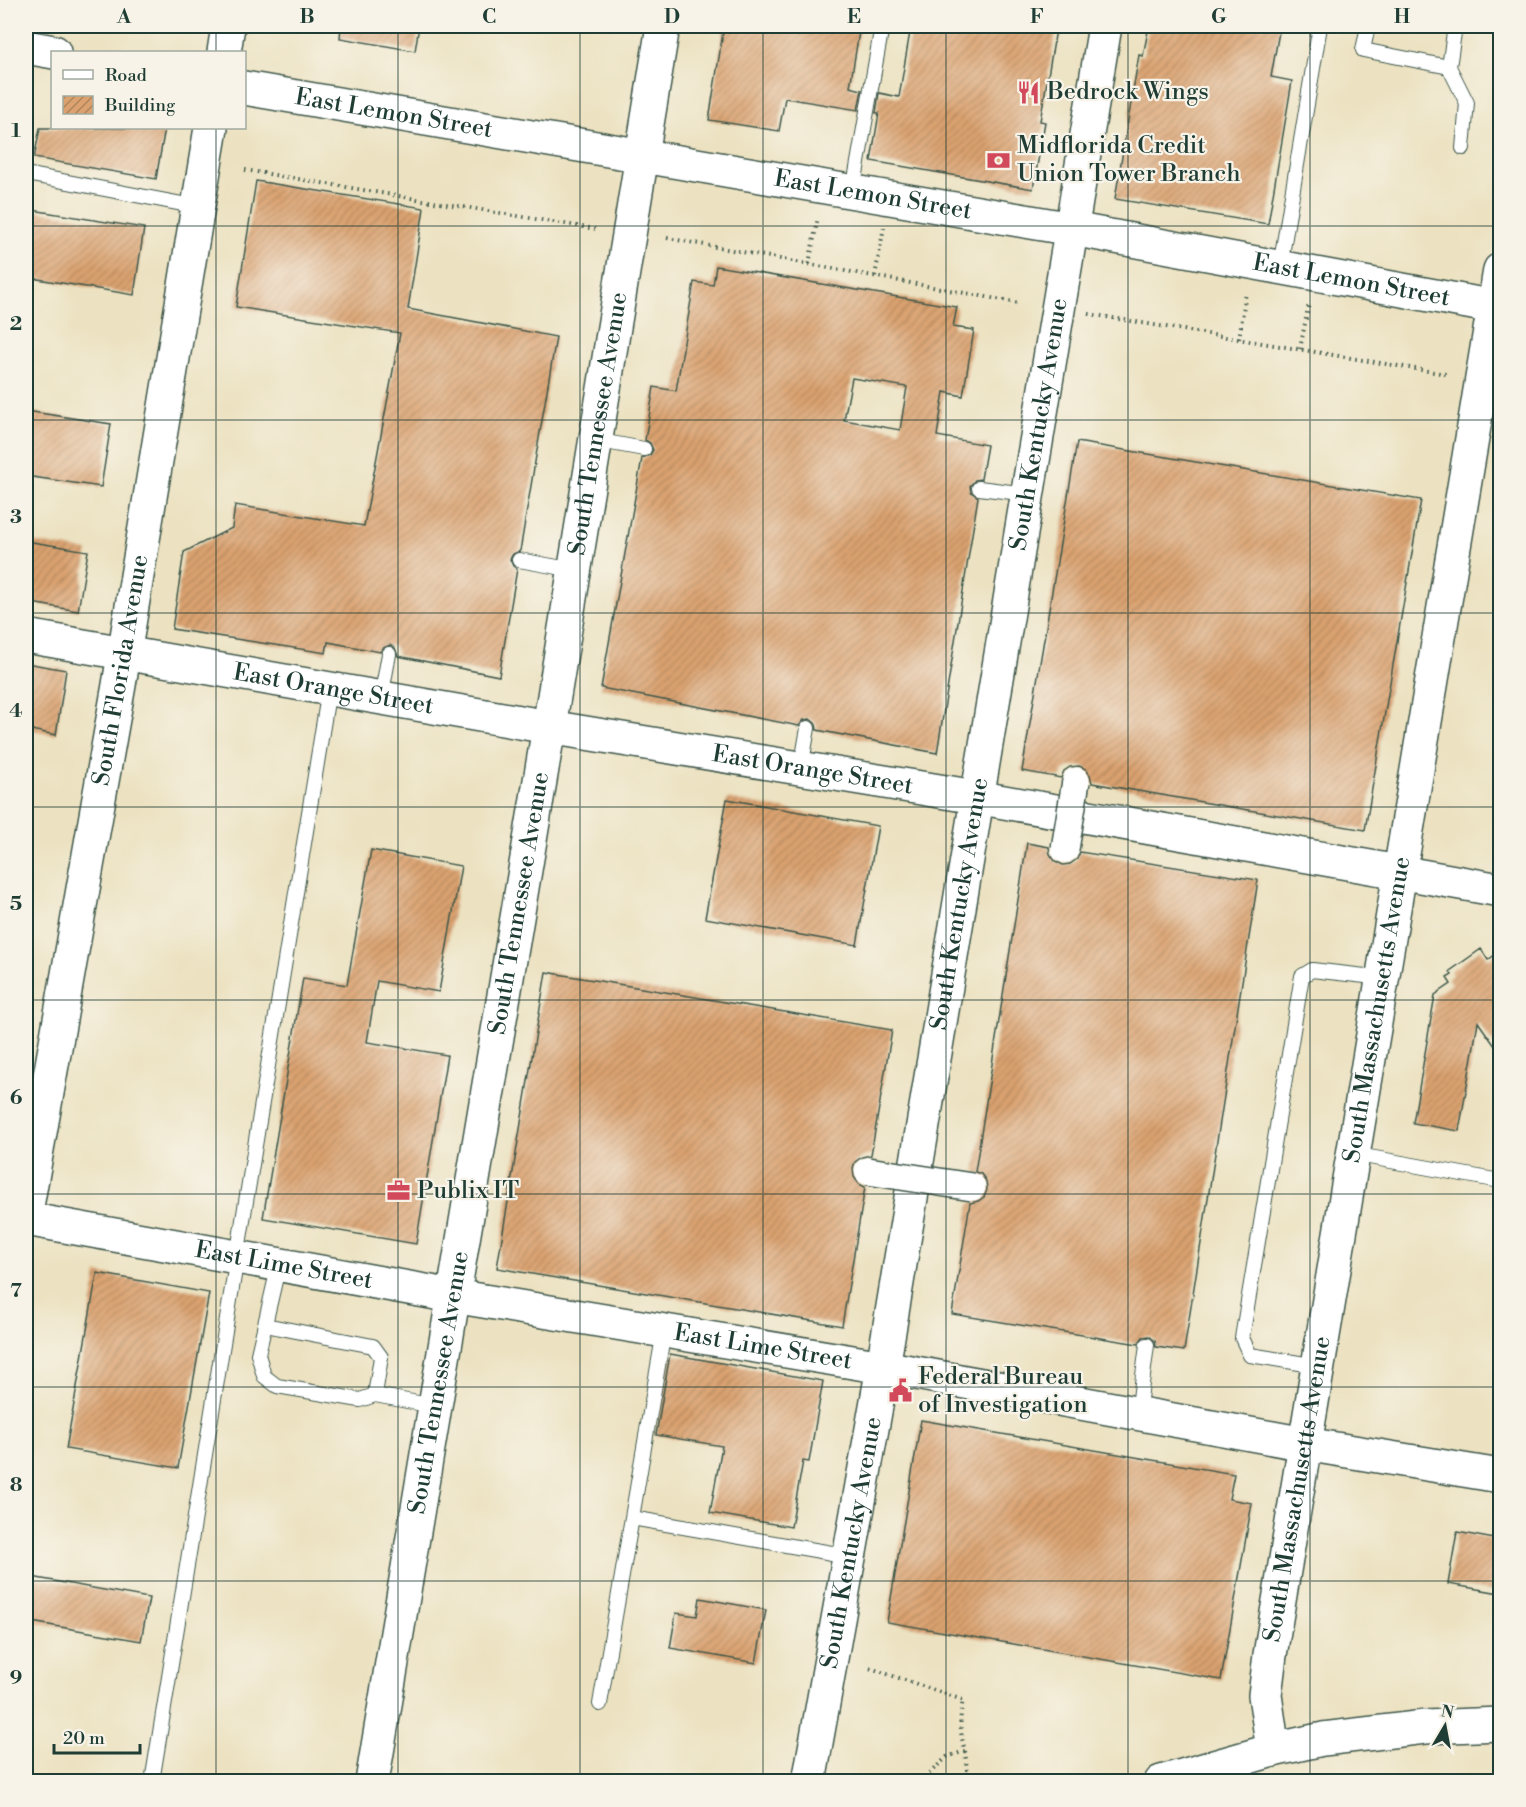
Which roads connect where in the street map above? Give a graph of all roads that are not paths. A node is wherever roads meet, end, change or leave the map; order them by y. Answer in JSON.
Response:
{"nodes":[{"id":1,"x":228,"y":26,"type":"edge"},
{"id":2,"x":663,"y":26,"type":"edge"},
{"id":3,"x":882,"y":26,"type":"edge"},
{"id":4,"x":1105,"y":26,"type":"edge"},
{"id":5,"x":1320,"y":26,"type":"edge"},
{"id":6,"x":1368,"y":26,"type":"edge"},
{"id":7,"x":1455,"y":26,"type":"edge"},
{"id":8,"x":224,"y":51,"type":"edge"},
{"id":9,"x":1449,"y":67,"type":"junction"},
{"id":10,"x":246,"y":88,"type":"edge"},
{"id":11,"x":211,"y":129,"type":"edge"},
{"id":12,"x":1463,"y":148,"type":"dead end"},
{"id":13,"x":642,"y":156,"type":"junction"},
{"id":14,"x":26,"y":174,"type":"edge"},
{"id":15,"x":853,"y":191,"type":"junction"},
{"id":16,"x":198,"y":207,"type":"junction"},
{"id":17,"x":1072,"y":229,"type":"junction"},
{"id":18,"x":1281,"y":267,"type":"junction"},
{"id":19,"x":1500,"y":270,"type":"edge"},
{"id":20,"x":1497,"y":307,"type":"edge"},
{"id":21,"x":595,"y":440,"type":"junction"},
{"id":22,"x":644,"y":449,"type":"dead end"},
{"id":23,"x":979,"y":488,"type":"dead end"},
{"id":24,"x":1027,"y":494,"type":"junction"},
{"id":25,"x":519,"y":561,"type":"dead end"},
{"id":26,"x":574,"y":570,"type":"junction"},
{"id":27,"x":26,"y":636,"type":"edge"},
{"id":28,"x":124,"y":653,"type":"junction"},
{"id":29,"x":389,"y":654,"type":"dead end"},
{"id":30,"x":329,"y":688,"type":"junction"},
{"id":31,"x":381,"y":698,"type":"junction"},
{"id":32,"x":549,"y":727,"type":"junction"},
{"id":33,"x":807,"y":728,"type":"dead end"},
{"id":34,"x":801,"y":768,"type":"junction"},
{"id":35,"x":1076,"y":781,"type":"dead end"},
{"id":36,"x":976,"y":797,"type":"junction"},
{"id":37,"x":1075,"y":815,"type":"junction"},
{"id":38,"x":1067,"y":850,"type":"joint"},
{"id":39,"x":1401,"y":873,"type":"junction"},
{"id":40,"x":1500,"y":890,"type":"edge"},
{"id":41,"x":1383,"y":978,"type":"junction"},
{"id":42,"x":1353,"y":1155,"type":"junction"},
{"id":43,"x":868,"y":1171,"type":"dead end"},
{"id":44,"x":1500,"y":1181,"type":"edge"},
{"id":45,"x":972,"y":1187,"type":"dead end"},
{"id":46,"x":26,"y":1212,"type":"edge"},
{"id":47,"x":26,"y":1219,"type":"edge"},
{"id":48,"x":236,"y":1257,"type":"junction"},
{"id":49,"x":279,"y":1264,"type":"junction"},
{"id":50,"x":453,"y":1296,"type":"junction"},
{"id":51,"x":265,"y":1325,"type":"junction"},
{"id":52,"x":664,"y":1330,"type":"junction"},
{"id":53,"x":1147,"y":1345,"type":"dead end"},
{"id":54,"x":883,"y":1366,"type":"junction"},
{"id":55,"x":1318,"y":1366,"type":"junction"},
{"id":56,"x":375,"y":1395,"type":"junction"},
{"id":57,"x":434,"y":1406,"type":"junction"},
{"id":58,"x":1138,"y":1414,"type":"junction"},
{"id":59,"x":1305,"y":1444,"type":"junction"},
{"id":60,"x":1500,"y":1476,"type":"edge"},
{"id":61,"x":632,"y":1518,"type":"junction"},
{"id":62,"x":849,"y":1556,"type":"junction"},
{"id":63,"x":600,"y":1704,"type":"dead end"},
{"id":64,"x":1500,"y":1724,"type":"edge"},
{"id":65,"x":1273,"y":1750,"type":"junction"},
{"id":66,"x":152,"y":1782,"type":"edge"},
{"id":67,"x":372,"y":1782,"type":"edge"},
{"id":68,"x":809,"y":1782,"type":"edge"},
{"id":69,"x":1161,"y":1782,"type":"edge"}],
"edges":[{"from":1,"to":8,"type":"street"},
{"from":2,"to":13,"type":"street","name":"South Tennessee Avenue"},
{"from":3,"to":15,"type":"lane"},
{"from":4,"to":17,"type":"street","name":"South Kentucky Avenue"},
{"from":5,"to":18,"type":"lane"},
{"from":6,"to":9,"type":"lane"},
{"from":7,"to":9,"type":"lane"},
{"from":9,"to":12,"type":"lane"},
{"from":10,"to":13,"type":"street","name":"East Lemon Street"},
{"from":11,"to":16,"type":"street","name":"South Florida Avenue"},
{"from":13,"to":15,"type":"street","name":"East Lemon Street"},
{"from":13,"to":21,"type":"street","name":"South Tennessee Avenue"},
{"from":14,"to":16,"type":"lane"},
{"from":15,"to":17,"type":"street","name":"East Lemon Street"},
{"from":16,"to":28,"type":"street","name":"South Florida Avenue"},
{"from":17,"to":18,"type":"street","name":"East Lemon Street"},
{"from":17,"to":24,"type":"street","name":"South Kentucky Avenue"},
{"from":18,"to":20,"type":"street","name":"East Lemon Street"},
{"from":19,"to":20,"type":"street","name":"South Massachusetts Avenue"},
{"from":20,"to":39,"type":"street","name":"South Massachusetts Avenue"},
{"from":21,"to":22,"type":"lane"},
{"from":21,"to":26,"type":"street","name":"South Tennessee Avenue"},
{"from":23,"to":24,"type":"lane"},
{"from":24,"to":36,"type":"street","name":"South Kentucky Avenue"},
{"from":25,"to":26,"type":"lane"},
{"from":26,"to":32,"type":"street","name":"South Tennessee Avenue"},
{"from":27,"to":28,"type":"street","name":"East Orange Street"},
{"from":28,"to":30,"type":"street","name":"East Orange Street"},
{"from":28,"to":46,"type":"street","name":"South Florida Avenue"},
{"from":29,"to":31,"type":"lane"},
{"from":30,"to":31,"type":"street","name":"East Orange Street"},
{"from":30,"to":48,"type":"lane"},
{"from":31,"to":32,"type":"street","name":"East Orange Street"},
{"from":32,"to":34,"type":"street","name":"East Orange Street"},
{"from":32,"to":50,"type":"street","name":"South Tennessee Avenue"},
{"from":33,"to":34,"type":"lane"},
{"from":34,"to":36,"type":"street","name":"East Orange Street"},
{"from":35,"to":38,"type":"street","bridge":true},
{"from":36,"to":37,"type":"street","name":"East Orange Street"},
{"from":36,"to":54,"type":"street","name":"South Kentucky Avenue"},
{"from":37,"to":38,"type":"lane"},
{"from":37,"to":39,"type":"street","name":"East Orange Street"},
{"from":39,"to":40,"type":"street","name":"East Orange Street"},
{"from":39,"to":41,"type":"street","name":"South Massachusetts Avenue"},
{"from":41,"to":42,"type":"street","name":"South Massachusetts Avenue"},
{"from":41,"to":55,"type":"lane"},
{"from":42,"to":44,"type":"lane"},
{"from":42,"to":55,"type":"street","name":"South Massachusetts Avenue"},
{"from":43,"to":45,"type":"street","bridge":true},
{"from":47,"to":48,"type":"street","name":"East Lime Street"},
{"from":48,"to":49,"type":"street","name":"East Lime Street"},
{"from":48,"to":66,"type":"lane"},
{"from":49,"to":50,"type":"street","name":"East Lime Street"},
{"from":49,"to":51,"type":"lane"},
{"from":50,"to":52,"type":"street","name":"East Lime Street"},
{"from":50,"to":57,"type":"street","name":"South Tennessee Avenue"},
{"from":51,"to":56,"type":"lane"},
{"from":51,"to":56,"type":"lane"},
{"from":52,"to":54,"type":"street","name":"East Lime Street"},
{"from":52,"to":61,"type":"lane"},
{"from":53,"to":58,"type":"lane"},
{"from":54,"to":58,"type":"street","name":"East Lime Street"},
{"from":54,"to":62,"type":"street","name":"South Kentucky Avenue"},
{"from":55,"to":59,"type":"street","name":"South Massachusetts Avenue"},
{"from":56,"to":57,"type":"lane"},
{"from":57,"to":67,"type":"street","name":"South Tennessee Avenue"},
{"from":58,"to":59,"type":"street","name":"East Lime Street"},
{"from":59,"to":60,"type":"street","name":"East Lime Street"},
{"from":59,"to":65,"type":"street","name":"South Massachusetts Avenue"},
{"from":61,"to":62,"type":"lane"},
{"from":61,"to":63,"type":"lane"},
{"from":62,"to":68,"type":"street","name":"South Kentucky Avenue"},
{"from":64,"to":65,"type":"street"},
{"from":65,"to":69,"type":"street"}]}
